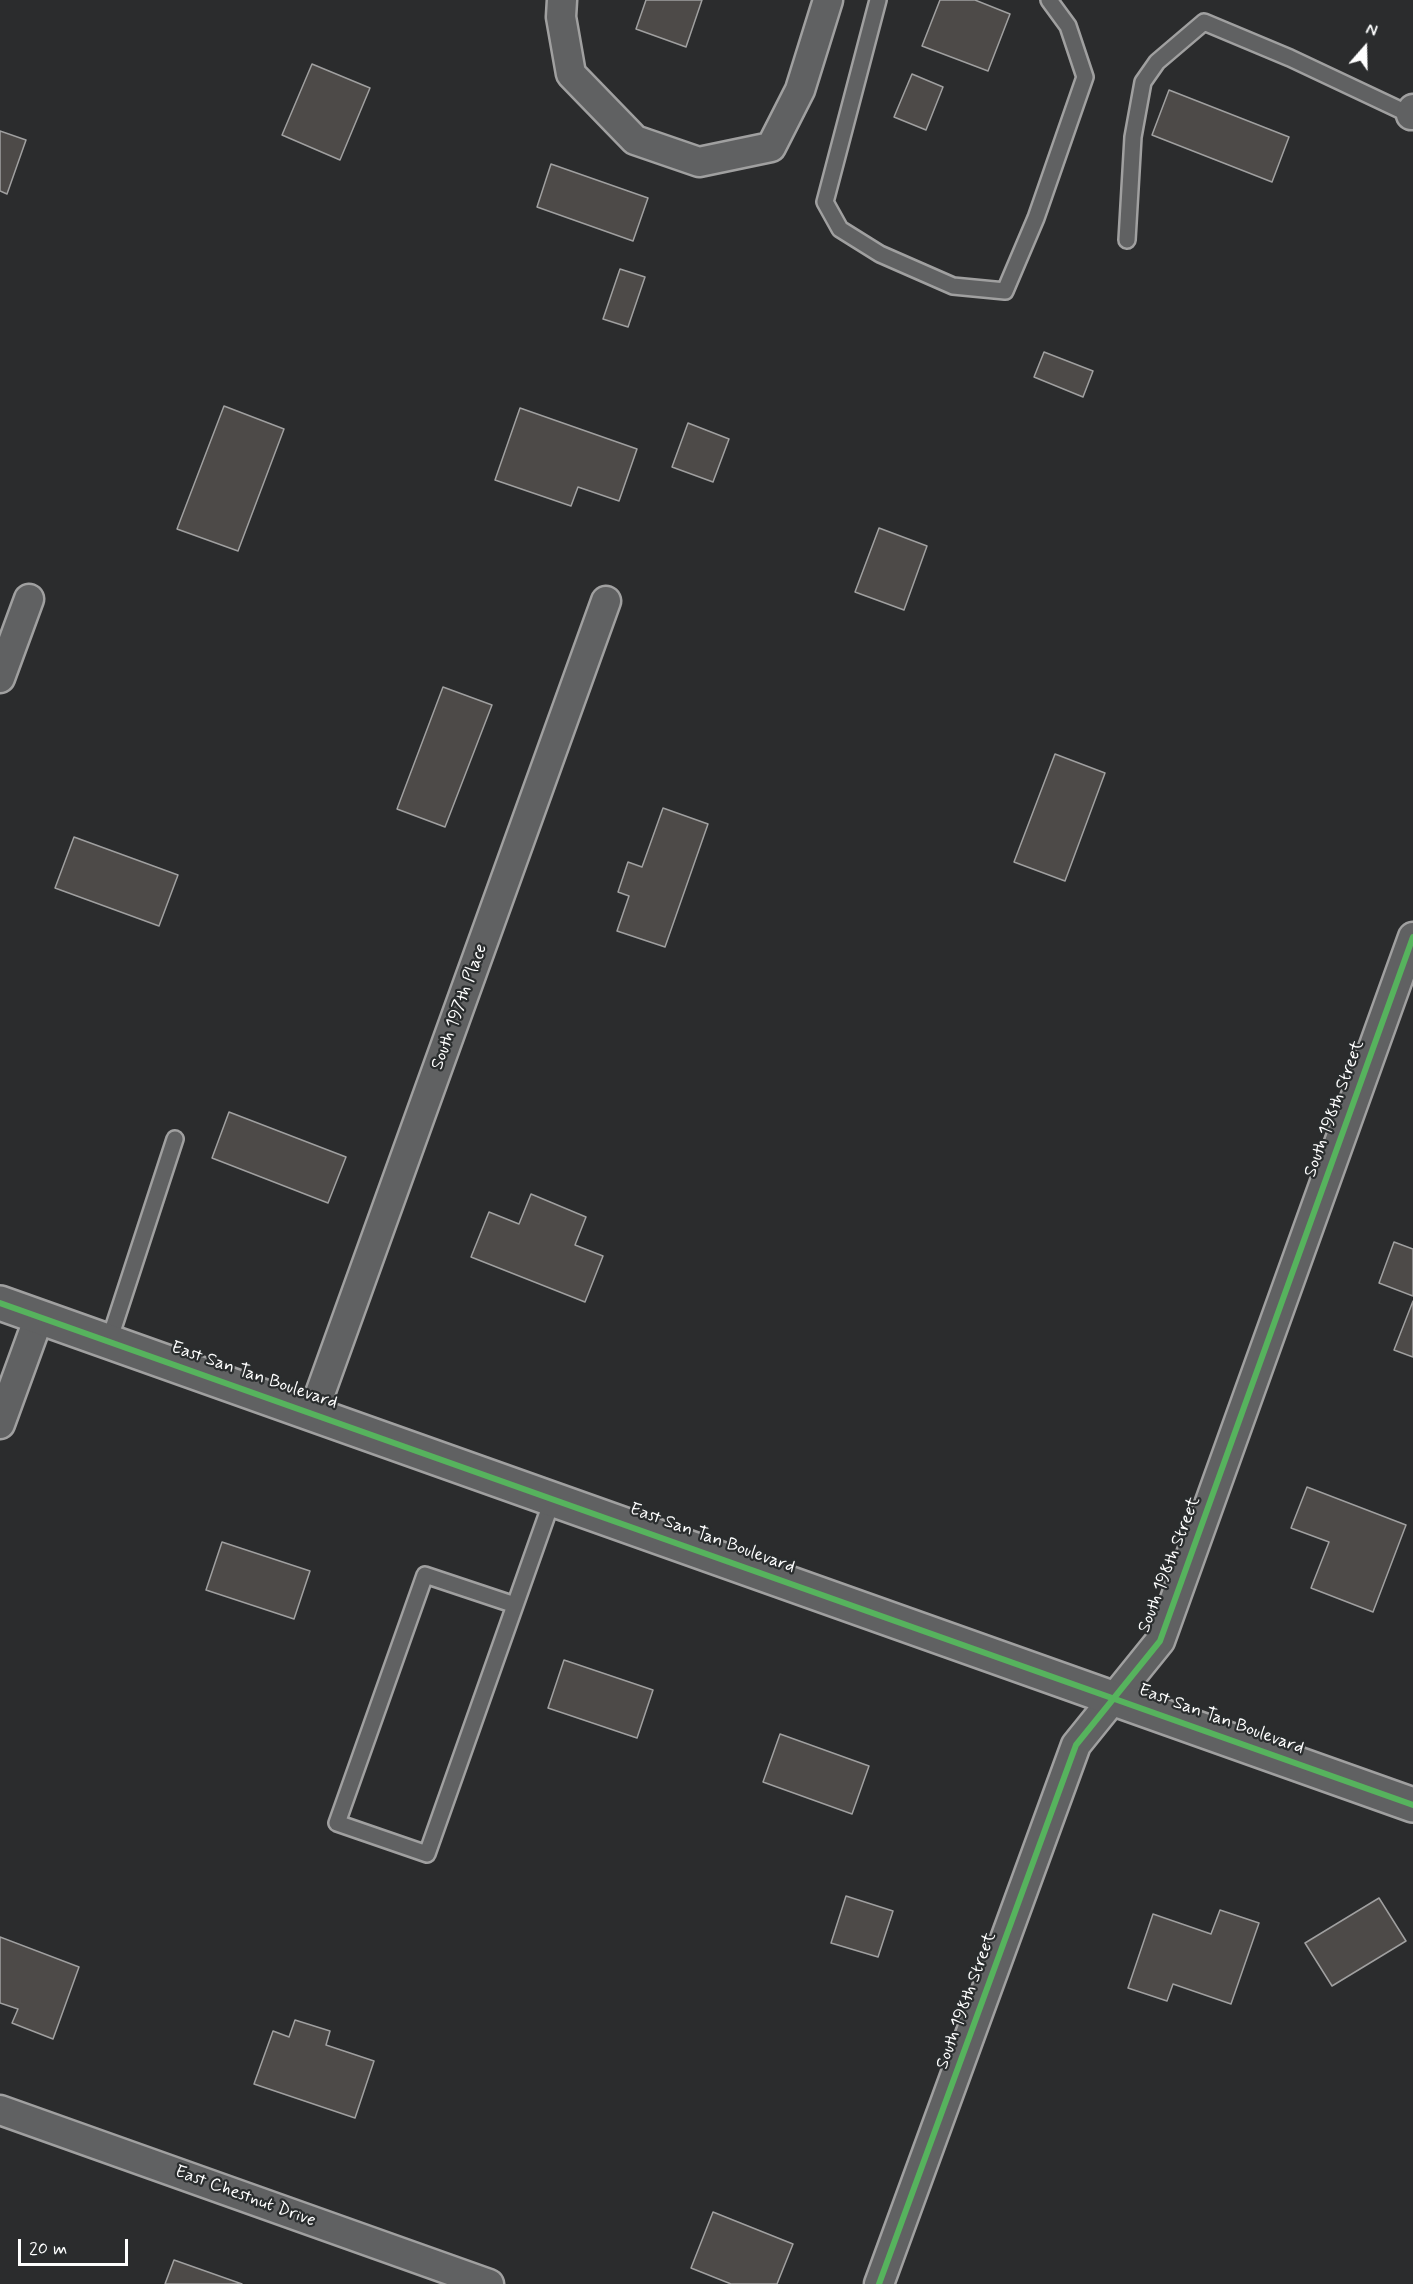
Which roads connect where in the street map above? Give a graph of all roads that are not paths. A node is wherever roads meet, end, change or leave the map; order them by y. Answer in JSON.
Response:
{"nodes":[{"id":1,"x":562,"y":0,"type":"edge"},
{"id":2,"x":828,"y":0,"type":"edge"},
{"id":3,"x":878,"y":0,"type":"edge"},
{"id":4,"x":1049,"y":0,"type":"edge"},
{"id":5,"x":1412,"y":113,"type":"edge"},
{"id":6,"x":1126,"y":240,"type":"dead end"},
{"id":7,"x":29,"y":599,"type":"dead end"},
{"id":8,"x":606,"y":601,"type":"dead end"},
{"id":9,"x":0,"y":678,"type":"edge"},
{"id":10,"x":1413,"y":937,"type":"edge"},
{"id":11,"x":175,"y":1139,"type":"dead end"},
{"id":12,"x":0,"y":1303,"type":"edge"},
{"id":13,"x":39,"y":1317,"type":"junction"},
{"id":14,"x":110,"y":1341,"type":"junction"},
{"id":15,"x":313,"y":1413,"type":"junction"},
{"id":16,"x":0,"y":1424,"type":"edge"},
{"id":17,"x":553,"y":1498,"type":"junction"},
{"id":18,"x":515,"y":1605,"type":"junction"},
{"id":19,"x":1114,"y":1698,"type":"junction"},
{"id":20,"x":1413,"y":1805,"type":"edge"},
{"id":21,"x":0,"y":2110,"type":"edge"},
{"id":22,"x":489,"y":2284,"type":"edge"},
{"id":23,"x":879,"y":2284,"type":"edge"}],
"edges":[{"from":1,"to":2,"type":"street"},
{"from":3,"to":4,"type":"lane"},
{"from":5,"to":6,"type":"lane"},
{"from":7,"to":9,"type":"street"},
{"from":8,"to":15,"type":"street","name":"South 197th Place"},
{"from":10,"to":19,"type":"street","name":"South 198th Street"},
{"from":11,"to":14,"type":"lane"},
{"from":12,"to":13,"type":"street","name":"East San Tan Boulevard"},
{"from":13,"to":14,"type":"street","name":"East San Tan Boulevard"},
{"from":13,"to":16,"type":"street"},
{"from":14,"to":15,"type":"street","name":"East San Tan Boulevard"},
{"from":15,"to":17,"type":"street","name":"East San Tan Boulevard"},
{"from":17,"to":18,"type":"lane"},
{"from":17,"to":19,"type":"street","name":"East San Tan Boulevard"},
{"from":18,"to":18,"type":"lane"},
{"from":19,"to":20,"type":"street","name":"East San Tan Boulevard"},
{"from":19,"to":23,"type":"street","name":"South 198th Street"},
{"from":21,"to":22,"type":"street","name":"East Chestnut Drive"}]}
